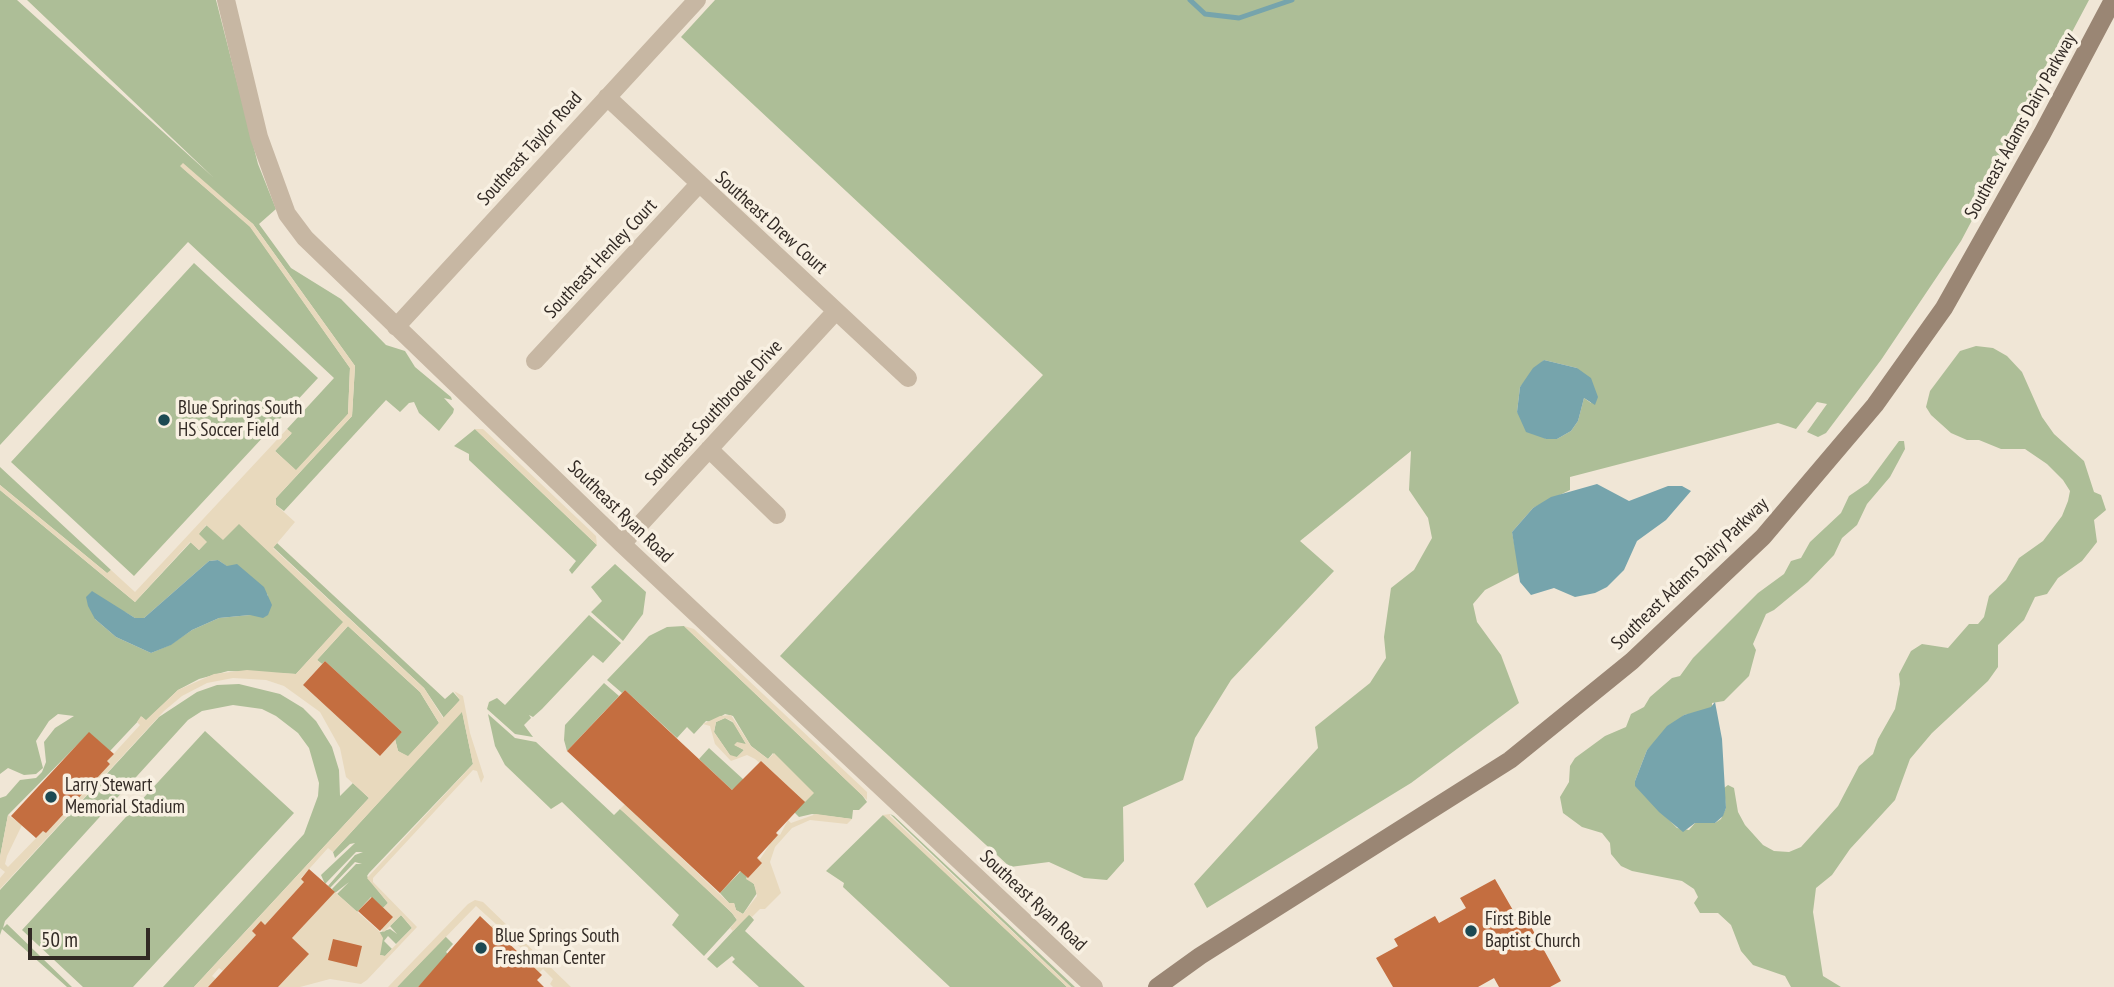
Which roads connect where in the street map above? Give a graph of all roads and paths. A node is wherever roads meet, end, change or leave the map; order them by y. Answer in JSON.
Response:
{"nodes":[{"id":1,"x":226,"y":0,"type":"edge"},
{"id":2,"x":696,"y":0,"type":"edge"},
{"id":3,"x":2113,"y":0,"type":"edge"},
{"id":4,"x":607,"y":97,"type":"junction"},
{"id":5,"x":698,"y":185,"type":"junction"},
{"id":6,"x":836,"y":311,"type":"junction"},
{"id":7,"x":396,"y":327,"type":"junction"},
{"id":8,"x":535,"y":361,"type":"dead end"},
{"id":9,"x":908,"y":378,"type":"dead end"},
{"id":10,"x":709,"y":449,"type":"junction"},
{"id":11,"x":777,"y":515,"type":"dead end"},
{"id":12,"x":622,"y":544,"type":"junction"},
{"id":13,"x":1094,"y":987,"type":"edge"},
{"id":14,"x":1157,"y":987,"type":"edge"}],
"edges":[{"from":1,"to":7,"type":"street","name":"Southeast Ryan Road"},
{"from":2,"to":4,"type":"street","name":"Southeast Taylor Road"},
{"from":3,"to":14,"type":"main road","name":"Southeast Adams Dairy Parkway"},
{"from":4,"to":5,"type":"street","name":"Southeast Drew Court"},
{"from":4,"to":7,"type":"street","name":"Southeast Taylor Road"},
{"from":5,"to":6,"type":"street","name":"Southeast Drew Court"},
{"from":5,"to":8,"type":"street","name":"Southeast Henley Court"},
{"from":6,"to":9,"type":"street","name":"Southeast Drew Court"},
{"from":6,"to":10,"type":"street","name":"Southeast Southbrooke Drive"},
{"from":7,"to":12,"type":"street","name":"Southeast Ryan Road"},
{"from":10,"to":11,"type":"street"},
{"from":10,"to":12,"type":"street","name":"Southeast Southbrooke Drive"},
{"from":12,"to":13,"type":"street","name":"Southeast Ryan Road"}]}
